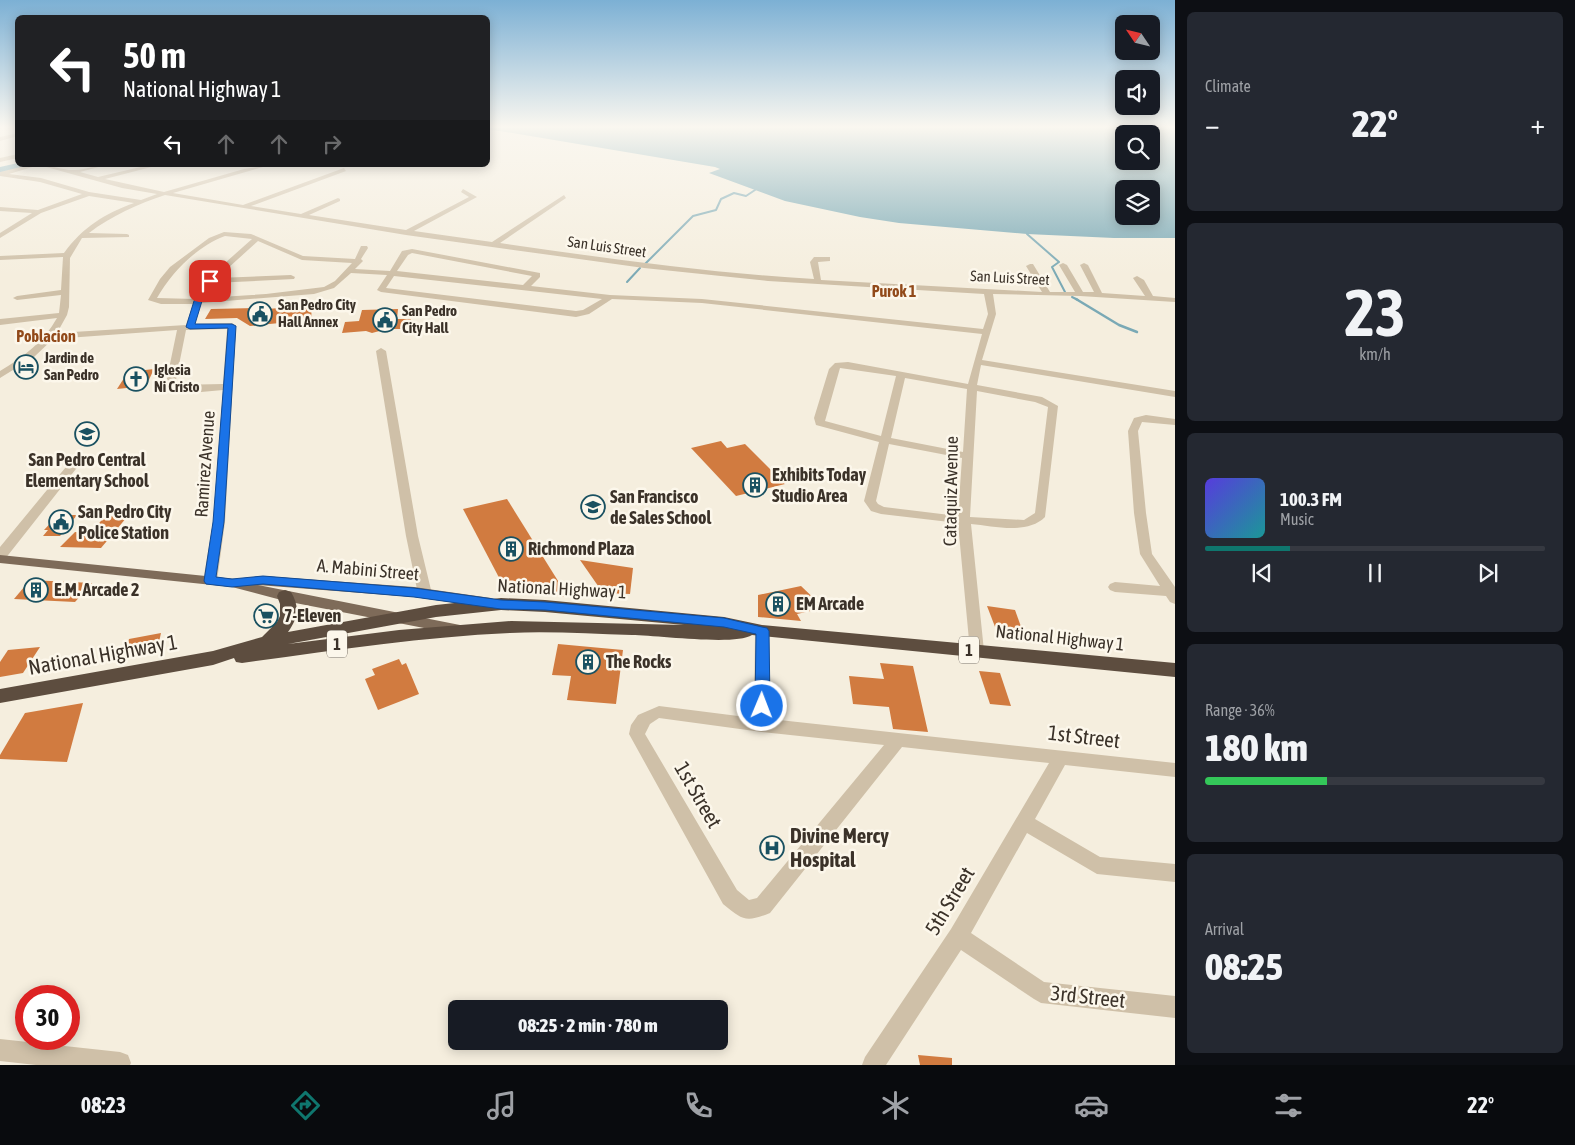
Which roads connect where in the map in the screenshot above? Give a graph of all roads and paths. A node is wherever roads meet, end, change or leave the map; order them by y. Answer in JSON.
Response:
{"nodes":[{"id":1,"x":19,"y":177,"type":"edge"},
{"id":2,"x":91,"y":177,"type":"edge"},
{"id":3,"x":108,"y":177,"type":"edge"},
{"id":4,"x":223,"y":177,"type":"edge"},
{"id":5,"x":325,"y":177,"type":"edge"},
{"id":6,"x":99,"y":179,"type":"junction"},
{"id":7,"x":463,"y":191,"type":"dead end"},
{"id":8,"x":162,"y":193,"type":"junction"},
{"id":9,"x":88,"y":194,"type":"junction"},
{"id":10,"x":564,"y":197,"type":"dead end"},
{"id":11,"x":338,"y":200,"type":"dead end"},
{"id":12,"x":141,"y":202,"type":"junction"},
{"id":13,"x":242,"y":206,"type":"junction"},
{"id":14,"x":0,"y":209,"type":"edge"},
{"id":15,"x":39,"y":212,"type":"junction"},
{"id":16,"x":302,"y":216,"type":"junction"},
{"id":17,"x":406,"y":233,"type":"junction"},
{"id":18,"x":82,"y":235,"type":"junction"},
{"id":19,"x":0,"y":236,"type":"edge"},
{"id":20,"x":127,"y":236,"type":"dead end"},
{"id":21,"x":256,"y":239,"type":"junction"},
{"id":22,"x":493,"y":245,"type":"junction"},
{"id":23,"x":364,"y":248,"type":"dead end"},
{"id":24,"x":67,"y":255,"type":"junction"},
{"id":25,"x":0,"y":258,"type":"edge"},
{"id":26,"x":827,"y":259,"type":"dead end"},
{"id":27,"x":359,"y":261,"type":"junction"},
{"id":28,"x":1063,"y":265,"type":"dead end"},
{"id":29,"x":1084,"y":265,"type":"dead end"},
{"id":30,"x":1030,"y":266,"type":"dead end"},
{"id":31,"x":300,"y":268,"type":"junction"},
{"id":32,"x":349,"y":271,"type":"junction"},
{"id":33,"x":391,"y":273,"type":"junction"},
{"id":34,"x":1137,"y":278,"type":"dead end"},
{"id":35,"x":210,"y":281,"type":"junction"},
{"id":36,"x":818,"y":282,"type":"junction"},
{"id":37,"x":524,"y":289,"type":"junction"},
{"id":38,"x":988,"y":291,"type":"junction"},
{"id":39,"x":66,"y":292,"type":"junction"},
{"id":40,"x":1047,"y":294,"type":"junction"},
{"id":41,"x":1080,"y":294,"type":"junction"},
{"id":42,"x":1099,"y":295,"type":"junction"},
{"id":43,"x":275,"y":296,"type":"junction"},
{"id":44,"x":17,"y":298,"type":"dead end"},
{"id":45,"x":610,"y":298,"type":"junction"},
{"id":46,"x":1150,"y":298,"type":"junction"},
{"id":47,"x":1175,"y":300,"type":"edge"},
{"id":48,"x":198,"y":301,"type":"junction"},
{"id":49,"x":63,"y":315,"type":"junction"},
{"id":50,"x":0,"y":322,"type":"edge"},
{"id":51,"x":186,"y":327,"type":"junction"},
{"id":52,"x":986,"y":332,"type":"junction"},
{"id":53,"x":51,"y":336,"type":"junction"},
{"id":54,"x":381,"y":351,"type":"dead end"},
{"id":55,"x":978,"y":362,"type":"junction"},
{"id":56,"x":901,"y":374,"type":"junction"},
{"id":57,"x":0,"y":375,"type":"edge"},
{"id":58,"x":227,"y":387,"type":"junction"},
{"id":59,"x":972,"y":387,"type":"junction"},
{"id":60,"x":1175,"y":394,"type":"edge"},
{"id":61,"x":1175,"y":422,"type":"edge"},
{"id":62,"x":885,"y":440,"type":"junction"},
{"id":63,"x":968,"y":456,"type":"junction"},
{"id":64,"x":80,"y":458,"type":"dead end"},
{"id":65,"x":964,"y":520,"type":"junction"},
{"id":66,"x":0,"y":558,"type":"edge"},
{"id":67,"x":210,"y":581,"type":"junction"},
{"id":68,"x":232,"y":583,"type":"junction"},
{"id":69,"x":1115,"y":586,"type":"dead end"},
{"id":70,"x":425,"y":594,"type":"junction"},
{"id":71,"x":1173,"y":594,"type":"edge"},
{"id":72,"x":285,"y":596,"type":"junction"},
{"id":73,"x":501,"y":604,"type":"junction"},
{"id":74,"x":402,"y":618,"type":"junction"},
{"id":75,"x":460,"y":630,"type":"junction"},
{"id":76,"x":762,"y":631,"type":"junction"},
{"id":77,"x":268,"y":642,"type":"junction"},
{"id":78,"x":977,"y":651,"type":"junction"},
{"id":79,"x":213,"y":658,"type":"junction"},
{"id":80,"x":1175,"y":670,"type":"edge"},
{"id":81,"x":0,"y":696,"type":"edge"},
{"id":82,"x":762,"y":726,"type":"junction"},
{"id":83,"x":898,"y":739,"type":"junction"},
{"id":84,"x":1061,"y":757,"type":"junction"},
{"id":85,"x":1175,"y":770,"type":"edge"},
{"id":86,"x":1025,"y":822,"type":"junction"},
{"id":87,"x":1175,"y":874,"type":"edge"},
{"id":88,"x":958,"y":936,"type":"junction"},
{"id":89,"x":1175,"y":1007,"type":"edge"},
{"id":90,"x":0,"y":1050,"type":"edge"},
{"id":91,"x":120,"y":1063,"type":"dead end"},
{"id":92,"x":873,"y":1065,"type":"edge"}],
"edges":[{"from":1,"to":9,"type":"street"},
{"from":2,"to":6,"type":"street","name":"San Luis Street"},
{"from":3,"to":6,"type":"street"},
{"from":4,"to":8,"type":"street"},
{"from":5,"to":13,"type":"street"},
{"from":6,"to":8,"type":"street","name":"San Luis Street"},
{"from":7,"to":17,"type":"street"},
{"from":8,"to":12,"type":"street"},
{"from":8,"to":13,"type":"street","name":"San Luis Street"},
{"from":9,"to":12,"type":"street"},
{"from":9,"to":15,"type":"street"},
{"from":10,"to":22,"type":"street"},
{"from":11,"to":16,"type":"street"},
{"from":12,"to":18,"type":"street"},
{"from":13,"to":16,"type":"street","name":"San Luis Street"},
{"from":14,"to":15,"type":"street"},
{"from":15,"to":19,"type":"street"},
{"from":16,"to":17,"type":"street","name":"San Luis Street"},
{"from":17,"to":22,"type":"street","name":"San Luis Street"},
{"from":18,"to":20,"type":"street"},
{"from":18,"to":24,"type":"street"},
{"from":21,"to":31,"type":"street"},
{"from":21,"to":35,"type":"street"},
{"from":21,"to":48,"type":"street"},
{"from":22,"to":36,"type":"street","name":"San Luis Street"},
{"from":23,"to":27,"type":"street"},
{"from":24,"to":25,"type":"street"},
{"from":24,"to":39,"type":"street"},
{"from":26,"to":36,"type":"street"},
{"from":27,"to":31,"type":"street"},
{"from":27,"to":32,"type":"street"},
{"from":28,"to":41,"type":"street"},
{"from":29,"to":42,"type":"street"},
{"from":30,"to":40,"type":"street"},
{"from":31,"to":35,"type":"street"},
{"from":31,"to":43,"type":"street"},
{"from":32,"to":33,"type":"street"},
{"from":32,"to":43,"type":"street"},
{"from":33,"to":37,"type":"street"},
{"from":33,"to":37,"type":"street"},
{"from":33,"to":45,"type":"street"},
{"from":34,"to":46,"type":"street"},
{"from":35,"to":48,"type":"street"},
{"from":36,"to":38,"type":"street","name":"San Luis Street"},
{"from":37,"to":45,"type":"street"},
{"from":38,"to":40,"type":"street","name":"San Luis Street"},
{"from":38,"to":52,"type":"street","name":"Cataquiz Avenue"},
{"from":39,"to":44,"type":"street"},
{"from":39,"to":49,"type":"street"},
{"from":40,"to":41,"type":"street","name":"San Luis Street"},
{"from":41,"to":42,"type":"street","name":"San Luis Street"},
{"from":42,"to":46,"type":"street","name":"San Luis Street"},
{"from":43,"to":48,"type":"street"},
{"from":45,"to":52,"type":"street"},
{"from":46,"to":47,"type":"street","name":"San Luis Street"},
{"from":48,"to":51,"type":"street"},
{"from":49,"to":50,"type":"street"},
{"from":49,"to":53,"type":"street"},
{"from":51,"to":53,"type":"street"},
{"from":51,"to":58,"type":"street","name":"Ramirez Avenue"},
{"from":51,"to":58,"type":"street"},
{"from":52,"to":55,"type":"street","name":"Cataquiz Avenue"},
{"from":53,"to":57,"type":"street"},
{"from":54,"to":70,"type":"street"},
{"from":55,"to":59,"type":"street","name":"Cataquiz Avenue"},
{"from":55,"to":60,"type":"street"},
{"from":56,"to":59,"type":"street"},
{"from":56,"to":62,"type":"street"},
{"from":56,"to":62,"type":"street"},
{"from":58,"to":67,"type":"street","name":"Ramirez Avenue"},
{"from":59,"to":63,"type":"street","name":"Cataquiz Avenue"},
{"from":59,"to":65,"type":"street"},
{"from":61,"to":71,"type":"street"},
{"from":62,"to":63,"type":"street"},
{"from":62,"to":65,"type":"street"},
{"from":63,"to":65,"type":"street","name":"Cataquiz Avenue"},
{"from":64,"to":66,"type":"street"},
{"from":65,"to":78,"type":"street","name":"Cataquiz Avenue"},
{"from":66,"to":67,"type":"main road","name":"A. Mabini Street"},
{"from":67,"to":68,"type":"main road","name":"A. Mabini Street"},
{"from":68,"to":70,"type":"main road","name":"A. Mabini Street"},
{"from":68,"to":72,"type":"main road","name":"A. Mabini Street"},
{"from":69,"to":71,"type":"street"},
{"from":70,"to":73,"type":"main road","name":"A. Mabini Street"},
{"from":72,"to":74,"type":"main road","name":"A. Mabini Street"},
{"from":72,"to":77,"type":"highway"},
{"from":73,"to":74,"type":"highway","name":"National Highway 1","number":"1"},
{"from":73,"to":76,"type":"highway","name":"National Highway 1","number":"1"},
{"from":74,"to":75,"type":"main road","name":"A. Mabini Street"},
{"from":74,"to":77,"type":"highway","name":"National Highway 1","number":"1"},
{"from":75,"to":76,"type":"highway","name":"National Highway 1","number":"1"},
{"from":75,"to":79,"type":"highway","name":"National Highway 1","number":"1"},
{"from":76,"to":78,"type":"highway","name":"National Highway 1","number":"1"},
{"from":76,"to":82,"type":"street"},
{"from":77,"to":79,"type":"highway","name":"National Highway 1","number":"1"},
{"from":78,"to":80,"type":"highway","name":"National Highway 1","number":"1"},
{"from":79,"to":81,"type":"highway","name":"National Highway 1","number":"1"},
{"from":82,"to":83,"type":"street","name":"1st Street"},
{"from":82,"to":83,"type":"street","name":"1st Street"},
{"from":83,"to":84,"type":"street","name":"1st Street"},
{"from":84,"to":85,"type":"street","name":"1st Street"},
{"from":84,"to":86,"type":"street","name":"5th Street"},
{"from":86,"to":87,"type":"street"},
{"from":86,"to":88,"type":"street","name":"5th Street"},
{"from":88,"to":89,"type":"street","name":"3rd Street"},
{"from":88,"to":92,"type":"street","name":"5th Street"},
{"from":90,"to":91,"type":"street"}]}
